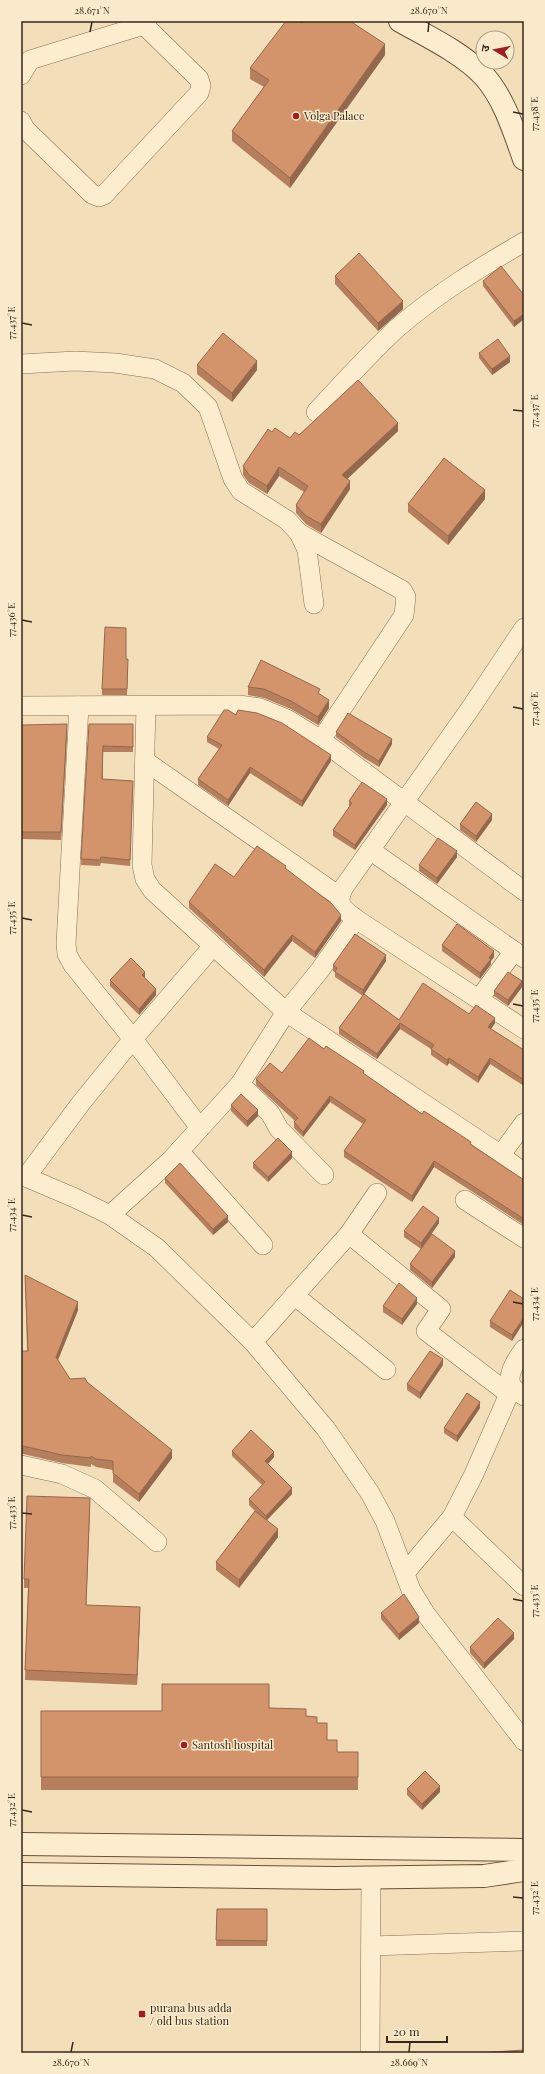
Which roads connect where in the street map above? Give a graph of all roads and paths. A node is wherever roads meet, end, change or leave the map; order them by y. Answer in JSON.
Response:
{"nodes":[{"id":1,"x":400,"y":21,"type":"edge"},
{"id":2,"x":146,"y":23,"type":"edge"},
{"id":3,"x":21,"y":74,"type":"edge"},
{"id":4,"x":21,"y":121,"type":"edge"},
{"id":5,"x":524,"y":159,"type":"edge"},
{"id":6,"x":524,"y":242,"type":"edge"},
{"id":7,"x":21,"y":364,"type":"edge"},
{"id":8,"x":316,"y":412,"type":"dead end"},
{"id":9,"x":299,"y":533,"type":"junction"},
{"id":10,"x":314,"y":604,"type":"dead end"},
{"id":11,"x":524,"y":628,"type":"edge"},
{"id":12,"x":21,"y":706,"type":"edge"},
{"id":13,"x":79,"y":706,"type":"junction"},
{"id":14,"x":146,"y":706,"type":"junction"},
{"id":15,"x":321,"y":740,"type":"junction"},
{"id":16,"x":145,"y":761,"type":"junction"},
{"id":17,"x":405,"y":802,"type":"junction"},
{"id":18,"x":370,"y":850,"type":"junction"},
{"id":19,"x":524,"y":891,"type":"edge"},
{"id":20,"x":339,"y":896,"type":"junction"},
{"id":21,"x":356,"y":919,"type":"junction"},
{"id":22,"x":213,"y":946,"type":"junction"},
{"id":23,"x":519,"y":955,"type":"edge"},
{"id":24,"x":479,"y":999,"type":"junction"},
{"id":25,"x":286,"y":1012,"type":"junction"},
{"id":26,"x":524,"y":1029,"type":"edge"},
{"id":27,"x":133,"y":1039,"type":"junction"},
{"id":28,"x":240,"y":1084,"type":"junction"},
{"id":29,"x":524,"y":1123,"type":"edge"},
{"id":30,"x":200,"y":1128,"type":"junction"},
{"id":31,"x":179,"y":1151,"type":"junction"},
{"id":32,"x":500,"y":1156,"type":"junction"},
{"id":33,"x":524,"y":1173,"type":"edge"},
{"id":34,"x":324,"y":1175,"type":"dead end"},
{"id":35,"x":23,"y":1176,"type":"edge"},
{"id":36,"x":377,"y":1193,"type":"dead end"},
{"id":37,"x":465,"y":1200,"type":"dead end"},
{"id":38,"x":110,"y":1215,"type":"junction"},
{"id":39,"x":349,"y":1234,"type":"junction"},
{"id":40,"x":524,"y":1238,"type":"edge"},
{"id":41,"x":263,"y":1245,"type":"dead end"},
{"id":42,"x":294,"y":1295,"type":"junction"},
{"id":43,"x":253,"y":1342,"type":"junction"},
{"id":44,"x":524,"y":1349,"type":"edge"},
{"id":45,"x":386,"y":1370,"type":"dead end"},
{"id":46,"x":515,"y":1392,"type":"edge"},
{"id":47,"x":21,"y":1464,"type":"edge"},
{"id":48,"x":452,"y":1517,"type":"junction"},
{"id":49,"x":157,"y":1542,"type":"dead end"},
{"id":50,"x":405,"y":1573,"type":"junction"},
{"id":51,"x":524,"y":1586,"type":"edge"},
{"id":52,"x":524,"y":1741,"type":"edge"},
{"id":53,"x":21,"y":1844,"type":"edge"},
{"id":54,"x":524,"y":1850,"type":"edge"},
{"id":55,"x":524,"y":1870,"type":"edge"},
{"id":56,"x":21,"y":1874,"type":"edge"},
{"id":57,"x":371,"y":1877,"type":"junction"},
{"id":58,"x":524,"y":1942,"type":"edge"},
{"id":59,"x":370,"y":1946,"type":"junction"},
{"id":60,"x":370,"y":2053,"type":"edge"}],
"edges":[{"from":1,"to":5,"type":"street"},
{"from":2,"to":3,"type":"street"},
{"from":2,"to":4,"type":"street"},
{"from":6,"to":8,"type":"street"},
{"from":7,"to":9,"type":"street"},
{"from":9,"to":10,"type":"street"},
{"from":9,"to":15,"type":"street"},
{"from":11,"to":17,"type":"street"},
{"from":12,"to":13,"type":"street"},
{"from":13,"to":14,"type":"street"},
{"from":13,"to":27,"type":"street"},
{"from":14,"to":15,"type":"street"},
{"from":14,"to":16,"type":"street"},
{"from":15,"to":17,"type":"street"},
{"from":16,"to":20,"type":"street"},
{"from":16,"to":22,"type":"street"},
{"from":17,"to":18,"type":"street"},
{"from":17,"to":19,"type":"street"},
{"from":18,"to":20,"type":"street"},
{"from":18,"to":23,"type":"street"},
{"from":20,"to":21,"type":"street"},
{"from":21,"to":24,"type":"street"},
{"from":21,"to":25,"type":"street"},
{"from":22,"to":25,"type":"street"},
{"from":22,"to":27,"type":"street"},
{"from":23,"to":24,"type":"street"},
{"from":24,"to":26,"type":"street"},
{"from":25,"to":28,"type":"street"},
{"from":25,"to":32,"type":"street"},
{"from":27,"to":30,"type":"street"},
{"from":27,"to":35,"type":"street"},
{"from":28,"to":30,"type":"street"},
{"from":28,"to":34,"type":"street"},
{"from":29,"to":32,"type":"street"},
{"from":30,"to":31,"type":"street"},
{"from":31,"to":38,"type":"street"},
{"from":31,"to":41,"type":"street"},
{"from":32,"to":33,"type":"street"},
{"from":35,"to":38,"type":"street"},
{"from":36,"to":39,"type":"street"},
{"from":37,"to":40,"type":"street"},
{"from":38,"to":43,"type":"street"},
{"from":39,"to":42,"type":"street"},
{"from":39,"to":46,"type":"street"},
{"from":42,"to":43,"type":"street"},
{"from":42,"to":45,"type":"street"},
{"from":43,"to":50,"type":"street"},
{"from":44,"to":46,"type":"street"},
{"from":46,"to":48,"type":"street"},
{"from":47,"to":49,"type":"street"},
{"from":48,"to":50,"type":"street"},
{"from":48,"to":51,"type":"street"},
{"from":50,"to":52,"type":"street"},
{"from":53,"to":54,"type":"street"},
{"from":55,"to":57,"type":"street"},
{"from":56,"to":57,"type":"street"},
{"from":57,"to":59,"type":"street"},
{"from":58,"to":59,"type":"street"},
{"from":59,"to":60,"type":"street"}]}
